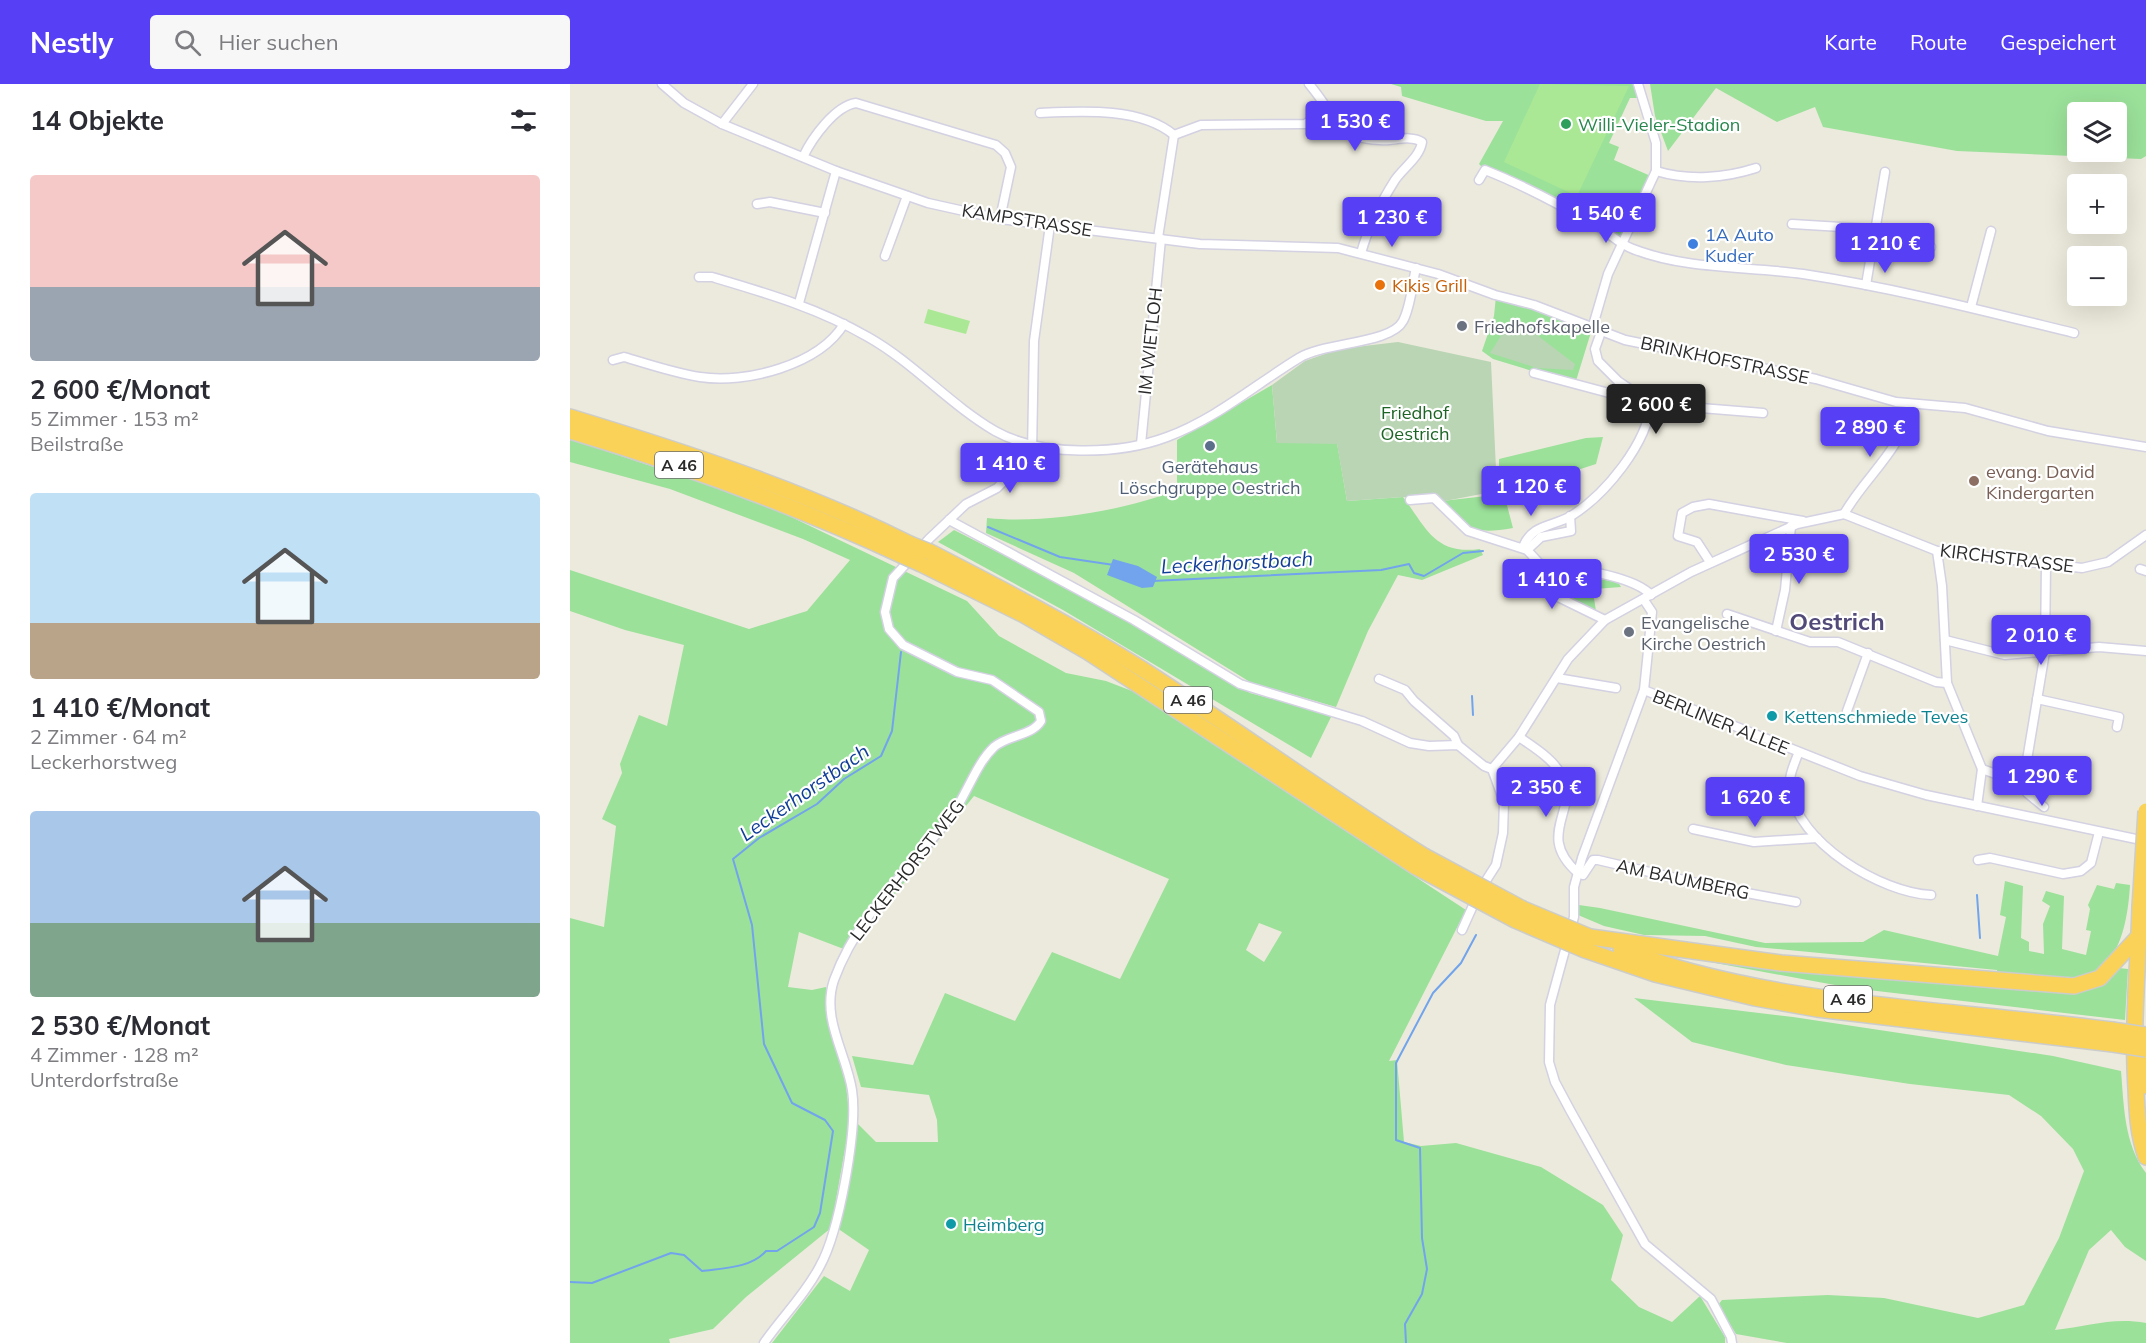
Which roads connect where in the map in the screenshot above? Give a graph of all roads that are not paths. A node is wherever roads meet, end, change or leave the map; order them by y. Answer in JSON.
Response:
{"nodes":[{"id":1,"x":662,"y":84,"type":"edge"},
{"id":2,"x":753,"y":84,"type":"edge"},
{"id":3,"x":1309,"y":84,"type":"edge"},
{"id":4,"x":1638,"y":84,"type":"edge"},
{"id":5,"x":1327,"y":111,"type":"junction"},
{"id":6,"x":1040,"y":113,"type":"dead end"},
{"id":7,"x":722,"y":124,"type":"junction"},
{"id":8,"x":1174,"y":135,"type":"junction"},
{"id":9,"x":803,"y":157,"type":"junction"},
{"id":10,"x":1756,"y":168,"type":"dead end"},
{"id":11,"x":836,"y":171,"type":"junction"},
{"id":12,"x":1656,"y":171,"type":"junction"},
{"id":13,"x":1885,"y":172,"type":"dead end"},
{"id":14,"x":1479,"y":180,"type":"dead end"},
{"id":15,"x":907,"y":196,"type":"junction"},
{"id":16,"x":757,"y":204,"type":"dead end"},
{"id":17,"x":825,"y":213,"type":"junction"},
{"id":18,"x":1000,"y":219,"type":"junction"},
{"id":19,"x":1792,"y":224,"type":"dead end"},
{"id":20,"x":1050,"y":225,"type":"junction"},
{"id":21,"x":1875,"y":229,"type":"junction"},
{"id":22,"x":1991,"y":231,"type":"dead end"},
{"id":23,"x":1160,"y":238,"type":"junction"},
{"id":24,"x":1873,"y":242,"type":"junction"},
{"id":25,"x":1622,"y":244,"type":"junction"},
{"id":26,"x":1930,"y":247,"type":"dead end"},
{"id":27,"x":1361,"y":253,"type":"junction"},
{"id":28,"x":885,"y":256,"type":"dead end"},
{"id":29,"x":1416,"y":268,"type":"junction"},
{"id":30,"x":699,"y":277,"type":"dead end"},
{"id":31,"x":1866,"y":285,"type":"junction"},
{"id":32,"x":799,"y":303,"type":"junction"},
{"id":33,"x":1971,"y":308,"type":"junction"},
{"id":34,"x":844,"y":324,"type":"junction"},
{"id":35,"x":1597,"y":331,"type":"junction"},
{"id":36,"x":2074,"y":333,"type":"dead end"},
{"id":37,"x":613,"y":360,"type":"dead end"},
{"id":38,"x":1534,"y":373,"type":"dead end"},
{"id":39,"x":1630,"y":390,"type":"junction"},
{"id":40,"x":1651,"y":402,"type":"junction"},
{"id":41,"x":1910,"y":405,"type":"junction"},
{"id":42,"x":1763,"y":413,"type":"dead end"},
{"id":43,"x":570,"y":417,"type":"edge"},
{"id":44,"x":570,"y":431,"type":"edge"},
{"id":45,"x":643,"y":439,"type":"junction"},
{"id":46,"x":687,"y":441,"type":"dead end"},
{"id":47,"x":1032,"y":444,"type":"junction"},
{"id":48,"x":1141,"y":444,"type":"junction"},
{"id":49,"x":2146,"y":447,"type":"edge"},
{"id":50,"x":1410,"y":500,"type":"dead end"},
{"id":51,"x":851,"y":509,"type":"dead end"},
{"id":52,"x":1844,"y":513,"type":"junction"},
{"id":53,"x":1570,"y":516,"type":"junction"},
{"id":54,"x":949,"y":520,"type":"junction"},
{"id":55,"x":1803,"y":521,"type":"junction"},
{"id":56,"x":1791,"y":526,"type":"junction"},
{"id":57,"x":882,"y":530,"type":"junction"},
{"id":58,"x":2146,"y":534,"type":"edge"},
{"id":59,"x":1523,"y":548,"type":"junction"},
{"id":60,"x":905,"y":549,"type":"junction"},
{"id":61,"x":1937,"y":551,"type":"junction"},
{"id":62,"x":925,"y":558,"type":"junction"},
{"id":63,"x":1710,"y":562,"type":"junction"},
{"id":64,"x":2046,"y":563,"type":"junction"},
{"id":65,"x":1539,"y":564,"type":"junction"},
{"id":66,"x":951,"y":579,"type":"junction"},
{"id":67,"x":1647,"y":597,"type":"junction"},
{"id":68,"x":980,"y":602,"type":"dead end"},
{"id":69,"x":1727,"y":614,"type":"dead end"},
{"id":70,"x":1605,"y":620,"type":"junction"},
{"id":71,"x":1776,"y":631,"type":"junction"},
{"id":72,"x":1945,"y":640,"type":"junction"},
{"id":73,"x":2146,"y":651,"type":"edge"},
{"id":74,"x":2045,"y":652,"type":"junction"},
{"id":75,"x":1868,"y":653,"type":"junction"},
{"id":76,"x":1095,"y":670,"type":"dead end"},
{"id":77,"x":1557,"y":678,"type":"junction"},
{"id":78,"x":1379,"y":679,"type":"dead end"},
{"id":79,"x":1947,"y":683,"type":"junction"},
{"id":80,"x":1616,"y":688,"type":"dead end"},
{"id":81,"x":1644,"y":690,"type":"junction"},
{"id":82,"x":1163,"y":699,"type":"junction"},
{"id":83,"x":2037,"y":699,"type":"junction"},
{"id":84,"x":1847,"y":711,"type":"dead end"},
{"id":85,"x":2117,"y":727,"type":"dead end"},
{"id":86,"x":1518,"y":737,"type":"junction"},
{"id":87,"x":1458,"y":745,"type":"junction"},
{"id":88,"x":1798,"y":754,"type":"junction"},
{"id":89,"x":1492,"y":769,"type":"junction"},
{"id":90,"x":1982,"y":769,"type":"junction"},
{"id":91,"x":2023,"y":784,"type":"junction"},
{"id":92,"x":1977,"y":806,"type":"junction"},
{"id":93,"x":2044,"y":807,"type":"dead end"},
{"id":94,"x":2146,"y":811,"type":"edge"},
{"id":95,"x":1693,"y":829,"type":"dead end"},
{"id":96,"x":2099,"y":832,"type":"junction"},
{"id":97,"x":1817,"y":838,"type":"junction"},
{"id":98,"x":2146,"y":841,"type":"edge"},
{"id":99,"x":1978,"y":860,"type":"dead end"},
{"id":100,"x":1420,"y":861,"type":"junction"},
{"id":101,"x":1578,"y":873,"type":"junction"},
{"id":102,"x":1931,"y":895,"type":"dead end"},
{"id":103,"x":1796,"y":902,"type":"dead end"},
{"id":104,"x":1462,"y":930,"type":"dead end"},
{"id":105,"x":2139,"y":936,"type":"junction"},
{"id":106,"x":1588,"y":944,"type":"junction"},
{"id":107,"x":2146,"y":957,"type":"edge"},
{"id":108,"x":2146,"y":1035,"type":"edge"},
{"id":109,"x":2112,"y":1037,"type":"junction"},
{"id":110,"x":2146,"y":1049,"type":"edge"},
{"id":111,"x":2146,"y":1086,"type":"edge"},
{"id":112,"x":2146,"y":1158,"type":"edge"},
{"id":113,"x":764,"y":1343,"type":"edge"},
{"id":114,"x":1732,"y":1343,"type":"edge"}],
"edges":[{"from":1,"to":7,"type":"street","name":"KAMPSTRASSE"},
{"from":2,"to":7,"type":"street"},
{"from":3,"to":5,"type":"street"},
{"from":4,"to":12,"type":"street"},
{"from":5,"to":8,"type":"street"},
{"from":5,"to":27,"type":"street"},
{"from":6,"to":8,"type":"street"},
{"from":7,"to":9,"type":"street","name":"KAMPSTRASSE"},
{"from":8,"to":23,"type":"street","name":"IM WIETLOH"},
{"from":9,"to":11,"type":"street","name":"KAMPSTRASSE"},
{"from":9,"to":18,"type":"street"},
{"from":10,"to":12,"type":"street"},
{"from":11,"to":15,"type":"street","name":"KAMPSTRASSE"},
{"from":11,"to":17,"type":"street"},
{"from":12,"to":25,"type":"street"},
{"from":13,"to":21,"type":"street"},
{"from":14,"to":25,"type":"street"},
{"from":15,"to":18,"type":"street","name":"KAMPSTRASSE"},
{"from":15,"to":28,"type":"street"},
{"from":16,"to":17,"type":"street"},
{"from":17,"to":32,"type":"street"},
{"from":18,"to":20,"type":"street","name":"KAMPSTRASSE"},
{"from":19,"to":21,"type":"street"},
{"from":20,"to":23,"type":"street","name":"KAMPSTRASSE"},
{"from":20,"to":47,"type":"street"},
{"from":21,"to":24,"type":"street"},
{"from":22,"to":33,"type":"street"},
{"from":23,"to":27,"type":"street","name":"KAMPSTRASSE"},
{"from":23,"to":48,"type":"street","name":"IM WIETLOH"},
{"from":24,"to":26,"type":"street"},
{"from":24,"to":31,"type":"street"},
{"from":25,"to":31,"type":"street"},
{"from":25,"to":35,"type":"street"},
{"from":27,"to":29,"type":"street","name":"KAMPSTRASSE"},
{"from":29,"to":35,"type":"street","name":"BRINKHOFSTRASSE"},
{"from":29,"to":48,"type":"street"},
{"from":30,"to":32,"type":"street"},
{"from":31,"to":33,"type":"street"},
{"from":32,"to":34,"type":"street"},
{"from":33,"to":36,"type":"street"},
{"from":34,"to":37,"type":"street"},
{"from":34,"to":47,"type":"street"},
{"from":35,"to":39,"type":"street"},
{"from":35,"to":41,"type":"street","name":"BRINKHOFSTRASSE"},
{"from":38,"to":39,"type":"street"},
{"from":39,"to":40,"type":"street"},
{"from":40,"to":42,"type":"street"},
{"from":40,"to":53,"type":"street"},
{"from":41,"to":49,"type":"street","name":"BRINKHOFSTRASSE"},
{"from":41,"to":52,"type":"street"},
{"from":43,"to":45,"type":"highway","number":"A 46"},
{"from":44,"to":60,"type":"highway","number":"A 46"},
{"from":45,"to":46,"type":"highway"},
{"from":45,"to":57,"type":"highway","number":"A 46"},
{"from":47,"to":48,"type":"street"},
{"from":47,"to":54,"type":"street","name":"LECKERHORSTWEG"},
{"from":50,"to":59,"type":"street"},
{"from":51,"to":57,"type":"highway"},
{"from":52,"to":55,"type":"street"},
{"from":52,"to":61,"type":"street","name":"KIRCHSTRASSE"},
{"from":53,"to":59,"type":"street"},
{"from":53,"to":59,"type":"street"},
{"from":54,"to":87,"type":"street"},
{"from":54,"to":113,"type":"street","name":"LECKERHORSTWEG"},
{"from":55,"to":56,"type":"street"},
{"from":55,"to":63,"type":"street"},
{"from":56,"to":63,"type":"street"},
{"from":56,"to":71,"type":"street"},
{"from":57,"to":60,"type":"highway","number":"A 46"},
{"from":58,"to":64,"type":"street","name":"KIRCHSTRASSE"},
{"from":59,"to":65,"type":"street"},
{"from":60,"to":62,"type":"highway","number":"A 46","bridge":true},
{"from":61,"to":64,"type":"street","name":"KIRCHSTRASSE"},
{"from":61,"to":72,"type":"street"},
{"from":62,"to":66,"type":"highway","number":"A 46"},
{"from":62,"to":100,"type":"highway","number":"A 46"},
{"from":63,"to":67,"type":"street"},
{"from":64,"to":74,"type":"street"},
{"from":65,"to":67,"type":"street"},
{"from":65,"to":70,"type":"street"},
{"from":66,"to":68,"type":"highway"},
{"from":66,"to":82,"type":"highway","number":"A 46"},
{"from":67,"to":70,"type":"street"},
{"from":67,"to":81,"type":"street"},
{"from":69,"to":71,"type":"street"},
{"from":70,"to":77,"type":"street"},
{"from":71,"to":75,"type":"street"},
{"from":72,"to":74,"type":"street"},
{"from":72,"to":79,"type":"street"},
{"from":73,"to":74,"type":"street"},
{"from":74,"to":83,"type":"street"},
{"from":75,"to":79,"type":"street"},
{"from":75,"to":84,"type":"street"},
{"from":76,"to":82,"type":"highway"},
{"from":77,"to":80,"type":"street"},
{"from":77,"to":86,"type":"street"},
{"from":78,"to":87,"type":"street"},
{"from":79,"to":90,"type":"street"},
{"from":81,"to":88,"type":"street","name":"BERLINER ALLEE"},
{"from":81,"to":101,"type":"street"},
{"from":82,"to":100,"type":"highway","number":"A 46"},
{"from":83,"to":85,"type":"street"},
{"from":83,"to":91,"type":"street"},
{"from":86,"to":89,"type":"street"},
{"from":86,"to":101,"type":"street"},
{"from":87,"to":89,"type":"street"},
{"from":88,"to":92,"type":"street","name":"BERLINER ALLEE"},
{"from":88,"to":97,"type":"street"},
{"from":89,"to":104,"type":"street"},
{"from":90,"to":91,"type":"street"},
{"from":90,"to":92,"type":"street"},
{"from":91,"to":93,"type":"street"},
{"from":92,"to":96,"type":"street","name":"BERLINER ALLEE"},
{"from":94,"to":105,"type":"highway","bridge":true},
{"from":95,"to":97,"type":"street"},
{"from":96,"to":98,"type":"street","name":"BERLINER ALLEE"},
{"from":96,"to":99,"type":"street"},
{"from":97,"to":102,"type":"street"},
{"from":100,"to":106,"type":"highway","number":"A 46","bridge":true},
{"from":101,"to":103,"type":"street","name":"AM BAUMBERG"},
{"from":101,"to":114,"type":"street"},
{"from":105,"to":106,"type":"highway"},
{"from":105,"to":107,"type":"highway"},
{"from":105,"to":111,"type":"highway"},
{"from":105,"to":112,"type":"highway"},
{"from":106,"to":109,"type":"highway","number":"A 46"},
{"from":108,"to":109,"type":"highway","number":"A 46","bridge":true},
{"from":109,"to":110,"type":"highway","number":"A 46","bridge":true}]}
